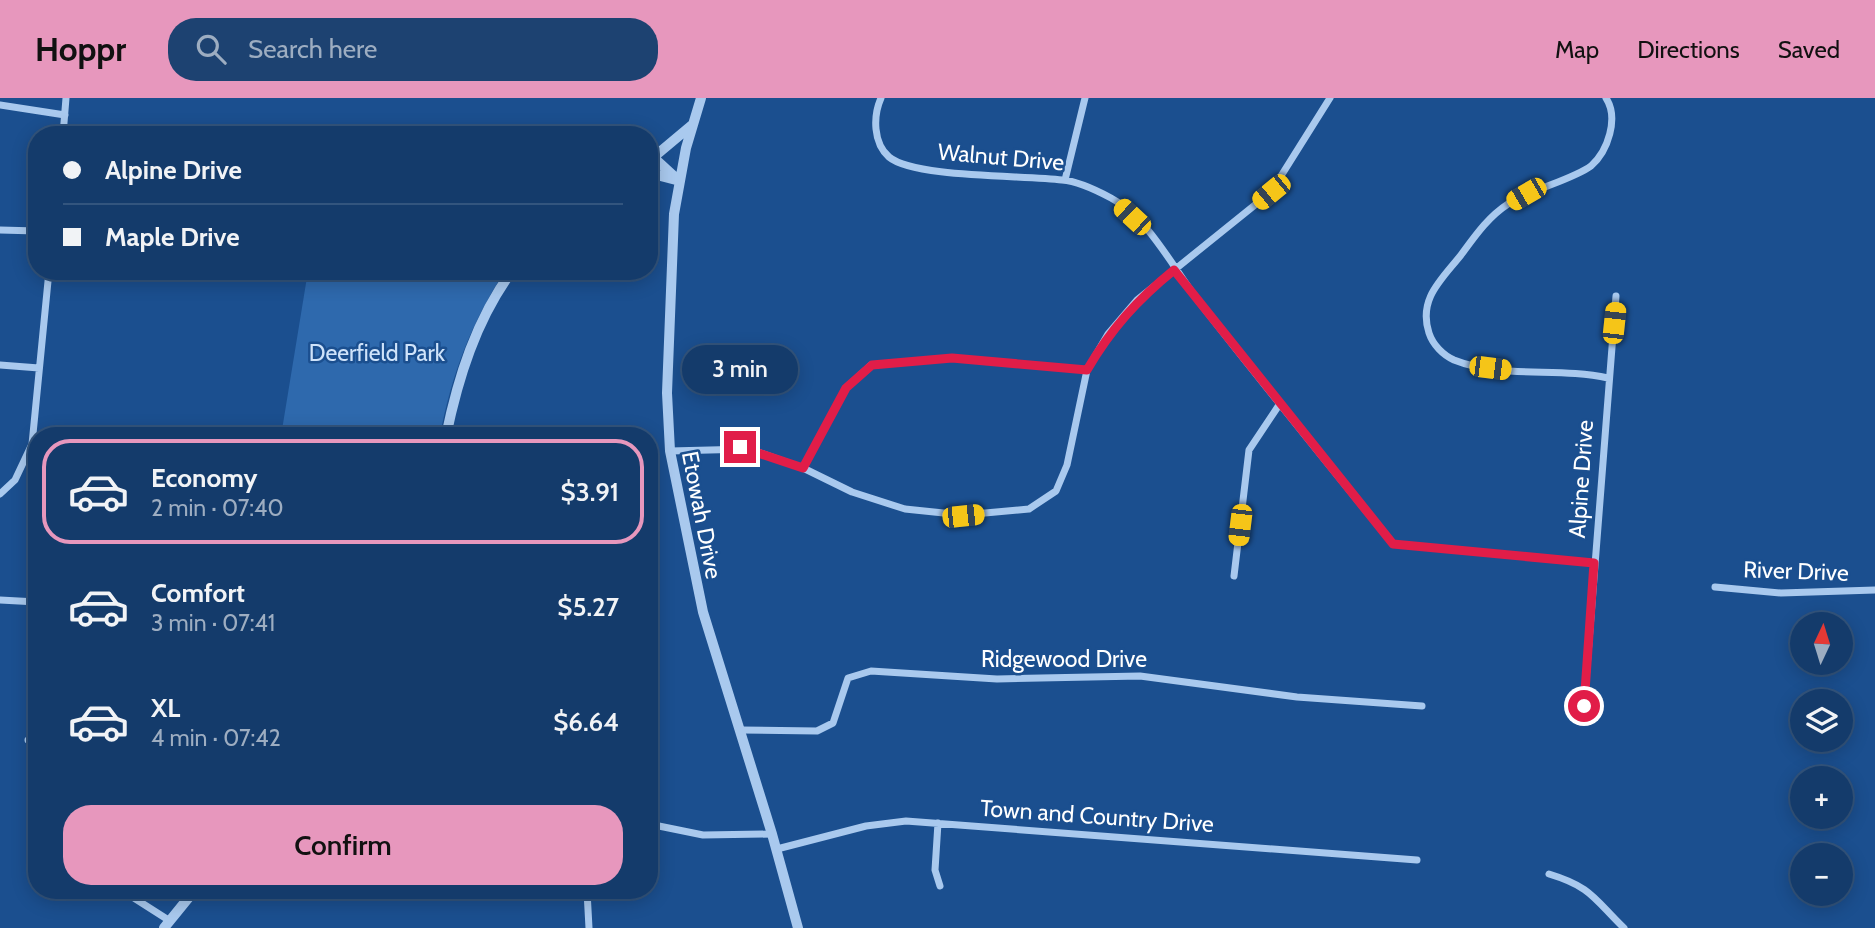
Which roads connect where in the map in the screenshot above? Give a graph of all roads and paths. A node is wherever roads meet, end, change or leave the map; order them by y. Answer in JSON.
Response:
{"nodes":[{"id":1,"x":66,"y":98,"type":"edge"},
{"id":2,"x":701,"y":98,"type":"edge"},
{"id":3,"x":881,"y":98,"type":"edge"},
{"id":4,"x":1085,"y":98,"type":"edge"},
{"id":5,"x":1330,"y":98,"type":"edge"},
{"id":6,"x":1606,"y":98,"type":"edge"},
{"id":7,"x":0,"y":105,"type":"edge"},
{"id":8,"x":65,"y":115,"type":"junction"},
{"id":9,"x":692,"y":125,"type":"junction"},
{"id":10,"x":64,"y":126,"type":"edge"},
{"id":11,"x":658,"y":154,"type":"edge"},
{"id":12,"x":658,"y":165,"type":"edge"},
{"id":13,"x":658,"y":175,"type":"edge"},
{"id":14,"x":678,"y":180,"type":"junction"},
{"id":15,"x":1065,"y":180,"type":"junction"},
{"id":16,"x":0,"y":230,"type":"edge"},
{"id":17,"x":28,"y":231,"type":"edge"},
{"id":18,"x":1174,"y":270,"type":"junction"},
{"id":19,"x":48,"y":280,"type":"edge"},
{"id":20,"x":507,"y":280,"type":"edge"},
{"id":21,"x":1616,"y":296,"type":"dead end"},
{"id":22,"x":0,"y":365,"type":"edge"},
{"id":23,"x":39,"y":368,"type":"junction"},
{"id":24,"x":1087,"y":370,"type":"junction"},
{"id":25,"x":1608,"y":377,"type":"junction"},
{"id":26,"x":1279,"y":405,"type":"junction"},
{"id":27,"x":34,"y":427,"type":"edge"},
{"id":28,"x":448,"y":427,"type":"edge"},
{"id":29,"x":670,"y":451,"type":"junction"},
{"id":30,"x":28,"y":452,"type":"edge"},
{"id":31,"x":803,"y":468,"type":"junction"},
{"id":32,"x":0,"y":494,"type":"edge"},
{"id":33,"x":1594,"y":563,"type":"junction"},
{"id":34,"x":1234,"y":576,"type":"dead end"},
{"id":35,"x":1715,"y":587,"type":"dead end"},
{"id":36,"x":1875,"y":590,"type":"edge"},
{"id":37,"x":0,"y":600,"type":"edge"},
{"id":38,"x":28,"y":602,"type":"edge"},
{"id":39,"x":1422,"y":706,"type":"dead end"},
{"id":40,"x":1584,"y":706,"type":"dead end"},
{"id":41,"x":740,"y":730,"type":"junction"},
{"id":42,"x":938,"y":823,"type":"junction"},
{"id":43,"x":658,"y":826,"type":"edge"},
{"id":44,"x":772,"y":834,"type":"junction"},
{"id":45,"x":777,"y":849,"type":"junction"},
{"id":46,"x":1417,"y":860,"type":"dead end"},
{"id":47,"x":1549,"y":874,"type":"dead end"},
{"id":48,"x":940,"y":886,"type":"dead end"},
{"id":49,"x":134,"y":899,"type":"edge"},
{"id":50,"x":187,"y":899,"type":"edge"},
{"id":51,"x":587,"y":899,"type":"edge"},
{"id":52,"x":167,"y":924,"type":"edge"},
{"id":53,"x":589,"y":928,"type":"edge"},
{"id":54,"x":798,"y":928,"type":"edge"},
{"id":55,"x":1624,"y":928,"type":"edge"}],
"edges":[{"from":1,"to":8,"type":"street"},
{"from":2,"to":9,"type":"street","name":"Etowah Drive"},
{"from":3,"to":15,"type":"street","name":"Walnut Drive"},
{"from":4,"to":15,"type":"street"},
{"from":5,"to":18,"type":"street"},
{"from":6,"to":25,"type":"street"},
{"from":7,"to":8,"type":"street"},
{"from":8,"to":10,"type":"street"},
{"from":9,"to":11,"type":"street"},
{"from":9,"to":14,"type":"street","name":"Etowah Drive"},
{"from":12,"to":14,"type":"street"},
{"from":13,"to":14,"type":"street"},
{"from":14,"to":29,"type":"street","name":"Etowah Drive"},
{"from":15,"to":18,"type":"street","name":"Walnut Drive"},
{"from":16,"to":17,"type":"street"},
{"from":18,"to":24,"type":"street"},
{"from":18,"to":26,"type":"street","name":"Walnut Drive"},
{"from":19,"to":23,"type":"street"},
{"from":20,"to":28,"type":"street"},
{"from":21,"to":25,"type":"street","name":"Alpine Drive"},
{"from":22,"to":23,"type":"street"},
{"from":23,"to":27,"type":"street"},
{"from":24,"to":31,"type":"street"},
{"from":24,"to":31,"type":"street"},
{"from":25,"to":33,"type":"street","name":"Alpine Drive"},
{"from":26,"to":33,"type":"street","name":"Walnut Drive"},
{"from":26,"to":34,"type":"street"},
{"from":29,"to":31,"type":"street"},
{"from":29,"to":41,"type":"street","name":"Etowah Drive"},
{"from":30,"to":32,"type":"street"},
{"from":33,"to":40,"type":"street","name":"Alpine Drive"},
{"from":35,"to":36,"type":"street","name":"River Drive"},
{"from":37,"to":38,"type":"street"},
{"from":39,"to":41,"type":"street","name":"Ridgewood Drive"},
{"from":41,"to":44,"type":"street","name":"Etowah Drive"},
{"from":42,"to":45,"type":"street","name":"Town and Country Drive"},
{"from":42,"to":46,"type":"street","name":"Town and Country Drive"},
{"from":42,"to":48,"type":"street"},
{"from":43,"to":44,"type":"street"},
{"from":44,"to":45,"type":"street","name":"Etowah Drive"},
{"from":45,"to":54,"type":"street","name":"Etowah Drive"},
{"from":47,"to":55,"type":"street"},
{"from":49,"to":52,"type":"street"},
{"from":50,"to":52,"type":"street"},
{"from":51,"to":53,"type":"street"}]}
